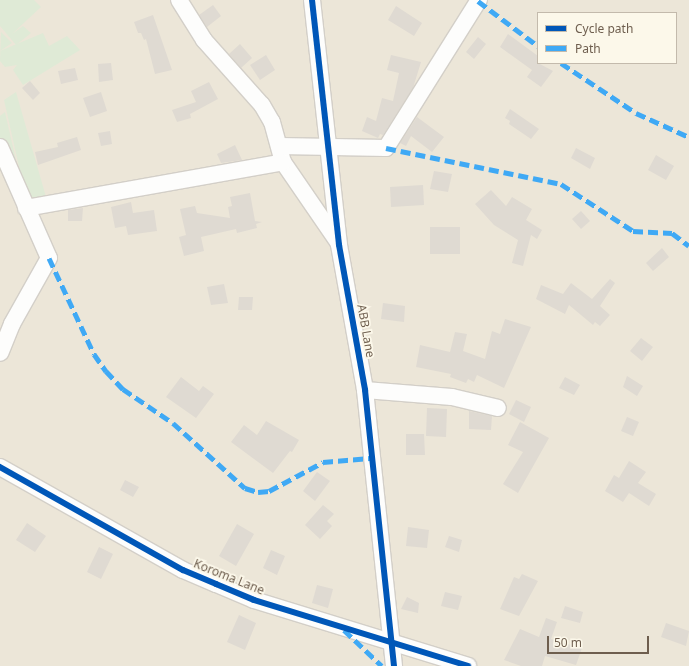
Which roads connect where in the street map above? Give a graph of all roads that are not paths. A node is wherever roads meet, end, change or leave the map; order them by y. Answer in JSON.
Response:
{"nodes":[{"id":1,"x":179,"y":0,"type":"edge"},
{"id":2,"x":312,"y":0,"type":"edge"},
{"id":3,"x":479,"y":0,"type":"edge"},
{"id":4,"x":0,"y":146,"type":"edge"},
{"id":5,"x":280,"y":146,"type":"junction"},
{"id":6,"x":327,"y":147,"type":"junction"},
{"id":7,"x":283,"y":162,"type":"junction"},
{"id":8,"x":26,"y":208,"type":"junction"},
{"id":9,"x":339,"y":245,"type":"junction"},
{"id":10,"x":0,"y":353,"type":"edge"},
{"id":11,"x":364,"y":390,"type":"junction"},
{"id":12,"x":498,"y":408,"type":"dead end"},
{"id":13,"x":0,"y":467,"type":"edge"},
{"id":14,"x":392,"y":643,"type":"junction"},
{"id":15,"x":394,"y":666,"type":"edge"},
{"id":16,"x":468,"y":666,"type":"edge"}],
"edges":[{"from":1,"to":5,"type":"street"},
{"from":2,"to":6,"type":"street","name":"ABB Lane"},
{"from":3,"to":6,"type":"street"},
{"from":4,"to":8,"type":"street"},
{"from":5,"to":6,"type":"street"},
{"from":5,"to":7,"type":"street"},
{"from":6,"to":9,"type":"street","name":"ABB Lane"},
{"from":7,"to":8,"type":"street"},
{"from":7,"to":9,"type":"street"},
{"from":8,"to":10,"type":"street"},
{"from":9,"to":11,"type":"street","name":"ABB Lane"},
{"from":11,"to":12,"type":"street"},
{"from":11,"to":14,"type":"street","name":"ABB Lane"},
{"from":13,"to":14,"type":"street","name":"Koroma Lane"},
{"from":14,"to":15,"type":"street","name":"ABB Lane"},
{"from":14,"to":16,"type":"street","name":"Koroma Lane"}]}
